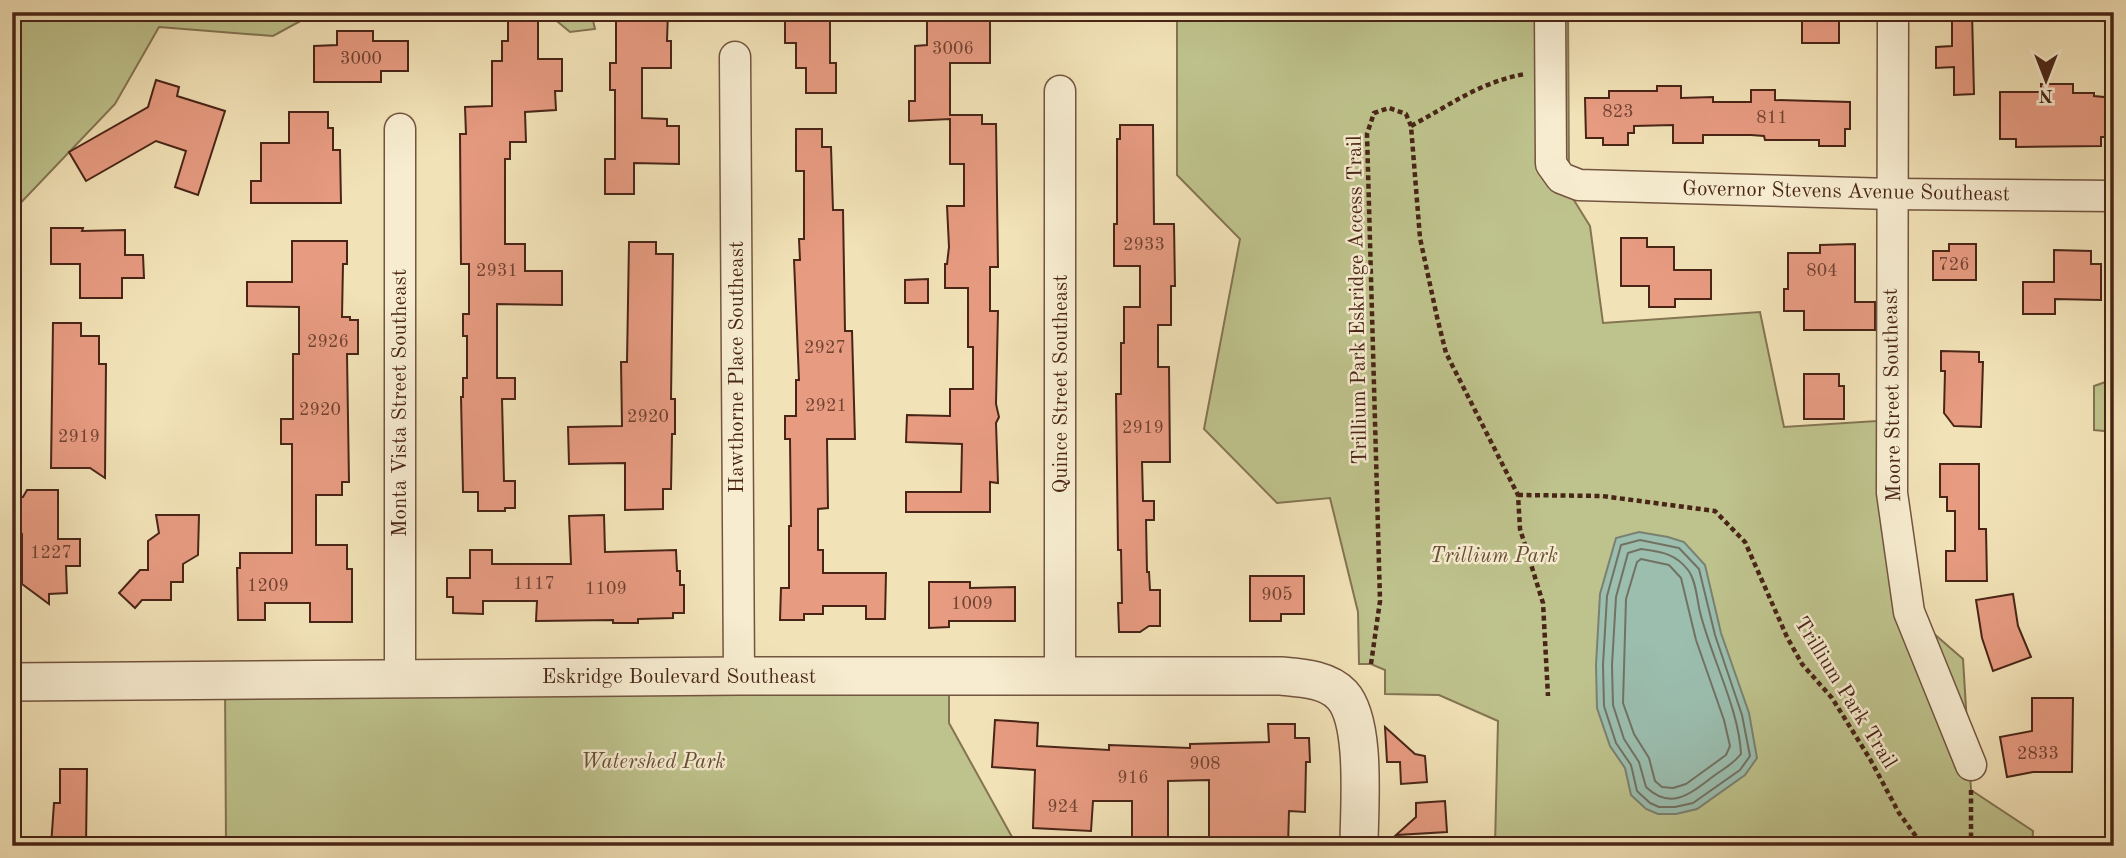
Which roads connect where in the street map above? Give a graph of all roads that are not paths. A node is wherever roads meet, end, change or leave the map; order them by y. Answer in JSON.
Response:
{"nodes":[{"id":1,"x":1550,"y":12,"type":"edge"},
{"id":2,"x":1892,"y":12,"type":"edge"},
{"id":3,"x":735,"y":57,"type":"dead end"},
{"id":4,"x":1060,"y":91,"type":"dead end"},
{"id":5,"x":400,"y":129,"type":"dead end"},
{"id":6,"x":1891,"y":194,"type":"junction"},
{"id":7,"x":2114,"y":196,"type":"edge"},
{"id":8,"x":739,"y":676,"type":"junction"},
{"id":9,"x":400,"y":678,"type":"junction"},
{"id":10,"x":1060,"y":678,"type":"junction"},
{"id":11,"x":12,"y":682,"type":"edge"},
{"id":12,"x":1971,"y":765,"type":"road end"},
{"id":13,"x":1359,"y":846,"type":"edge"}],
"edges":[{"from":1,"to":6,"type":"street","name":"Governor Stevens Avenue Southeast"},
{"from":2,"to":6,"type":"street","name":"Moore Street Southeast"},
{"from":3,"to":8,"type":"street","name":"Hawthorne Place Southeast"},
{"from":4,"to":10,"type":"street","name":"Quince Street Southeast"},
{"from":5,"to":9,"type":"street","name":"Monta Vista Street Southeast"},
{"from":6,"to":7,"type":"street","name":"Governor Stevens Avenue Southeast"},
{"from":6,"to":12,"type":"street","name":"Moore Street Southeast"},
{"from":8,"to":9,"type":"street","name":"Eskridge Boulevard Southeast"},
{"from":8,"to":10,"type":"street","name":"Eskridge Boulevard Southeast"},
{"from":9,"to":11,"type":"street","name":"Eskridge Boulevard Southeast"},
{"from":10,"to":13,"type":"street","name":"Eskridge Boulevard Southeast"}]}
